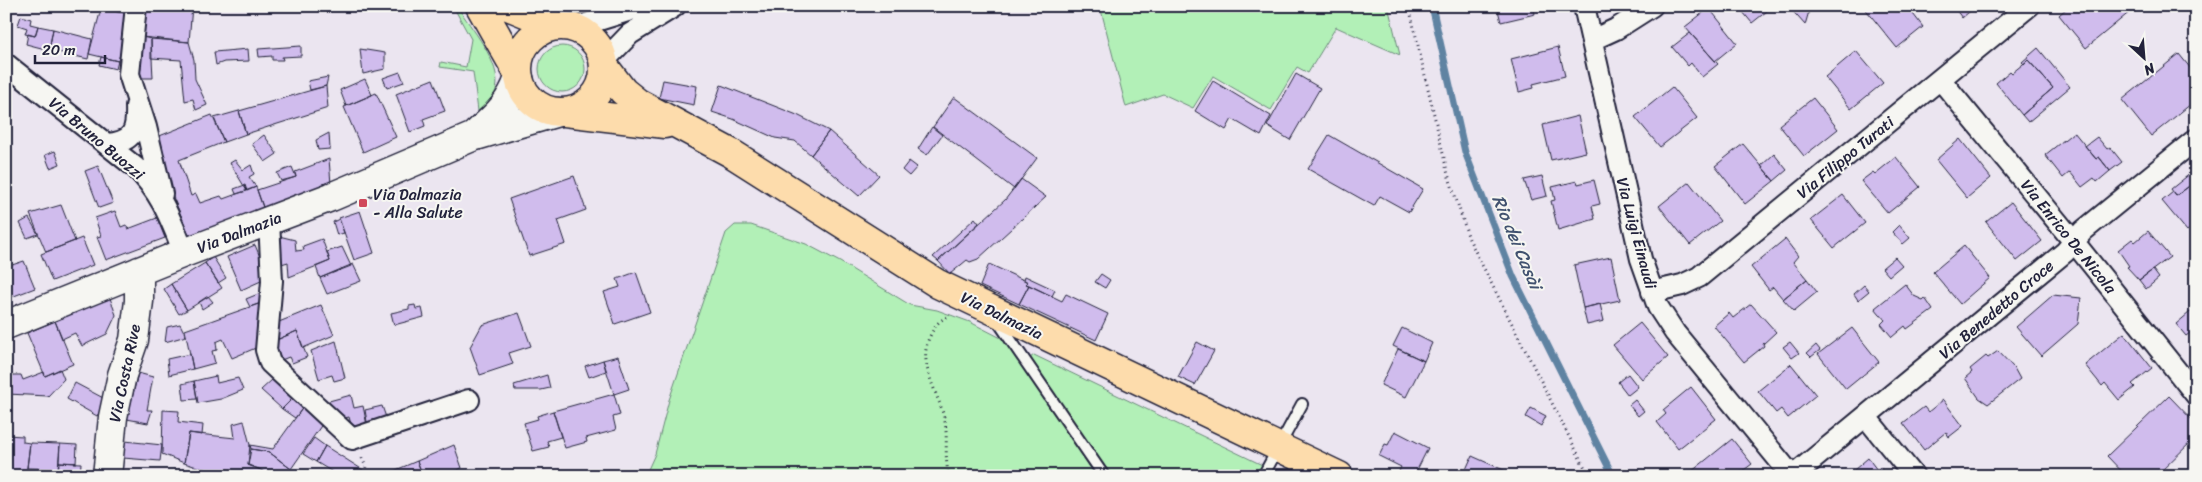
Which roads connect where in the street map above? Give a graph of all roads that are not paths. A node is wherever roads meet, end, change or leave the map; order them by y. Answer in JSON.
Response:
{"nodes":[{"id":1,"x":136,"y":6,"type":"edge"},
{"id":2,"x":480,"y":6,"type":"edge"},
{"id":3,"x":508,"y":6,"type":"edge"},
{"id":4,"x":644,"y":6,"type":"edge"},
{"id":5,"x":675,"y":6,"type":"edge"},
{"id":6,"x":1584,"y":6,"type":"edge"},
{"id":7,"x":1652,"y":6,"type":"edge"},
{"id":8,"x":2029,"y":6,"type":"edge"},
{"id":9,"x":565,"y":27,"type":"junction"},
{"id":10,"x":1592,"y":40,"type":"junction"},
{"id":11,"x":6,"y":64,"type":"edge"},
{"id":12,"x":604,"y":64,"type":"junction"},
{"id":13,"x":518,"y":75,"type":"junction"},
{"id":14,"x":1940,"y":79,"type":"junction"},
{"id":15,"x":136,"y":102,"type":"junction"},
{"id":16,"x":562,"y":112,"type":"junction"},
{"id":17,"x":680,"y":126,"type":"junction"},
{"id":18,"x":472,"y":137,"type":"junction"},
{"id":19,"x":2196,"y":139,"type":"edge"},
{"id":20,"x":107,"y":144,"type":"junction"},
{"id":21,"x":165,"y":204,"type":"junction"},
{"id":22,"x":269,"y":221,"type":"junction"},
{"id":23,"x":2074,"y":242,"type":"junction"},
{"id":24,"x":184,"y":253,"type":"junction"},
{"id":25,"x":139,"y":271,"type":"junction"},
{"id":26,"x":1652,"y":292,"type":"junction"},
{"id":27,"x":991,"y":311,"type":"junction"},
{"id":28,"x":6,"y":325,"type":"edge"},
{"id":29,"x":2196,"y":395,"type":"edge"},
{"id":30,"x":469,"y":400,"type":"dead end"},
{"id":31,"x":1302,"y":404,"type":"dead end"},
{"id":32,"x":1866,"y":416,"type":"junction"},
{"id":33,"x":1277,"y":446,"type":"junction"},
{"id":34,"x":107,"y":476,"type":"edge"},
{"id":35,"x":1104,"y":476,"type":"edge"},
{"id":36,"x":1263,"y":476,"type":"edge"},
{"id":37,"x":1339,"y":476,"type":"edge"},
{"id":38,"x":1792,"y":476,"type":"edge"},
{"id":39,"x":1914,"y":476,"type":"edge"}],
"edges":[{"from":1,"to":15,"type":"street"},
{"from":2,"to":13,"type":"main road"},
{"from":3,"to":9,"type":"main road"},
{"from":4,"to":9,"type":"street"},
{"from":5,"to":12,"type":"street"},
{"from":6,"to":10,"type":"street","name":"Via Luigi Einaudi"},
{"from":7,"to":10,"type":"street"},
{"from":8,"to":14,"type":"street","name":"Via Filippo Turati"},
{"from":9,"to":12,"type":"main road"},
{"from":9,"to":13,"type":"main road"},
{"from":10,"to":26,"type":"street","name":"Via Luigi Einaudi"},
{"from":11,"to":20,"type":"street","name":"Via Bruno Buozzi"},
{"from":12,"to":16,"type":"main road"},
{"from":12,"to":17,"type":"main road","name":"Via Dalmazia"},
{"from":13,"to":16,"type":"main road"},
{"from":13,"to":18,"type":"street","name":"Via Dalmazia"},
{"from":14,"to":23,"type":"street","name":"Via Enrico De Nicola"},
{"from":14,"to":26,"type":"street","name":"Via Filippo Turati"},
{"from":15,"to":20,"type":"street"},
{"from":15,"to":21,"type":"street"},
{"from":16,"to":17,"type":"main road","name":"Via Dalmazia"},
{"from":16,"to":18,"type":"street","name":"Via Dalmazia"},
{"from":17,"to":27,"type":"main road","name":"Via Dalmazia"},
{"from":18,"to":22,"type":"street","name":"Via Dalmazia"},
{"from":19,"to":23,"type":"street","name":"Via Benedetto Croce"},
{"from":20,"to":21,"type":"street","name":"Via Bruno Buozzi"},
{"from":21,"to":24,"type":"street","name":"Via Bruno Buozzi"},
{"from":22,"to":24,"type":"street","name":"Via Dalmazia"},
{"from":22,"to":30,"type":"street"},
{"from":23,"to":29,"type":"street","name":"Via Enrico De Nicola"},
{"from":23,"to":32,"type":"street","name":"Via Benedetto Croce"},
{"from":24,"to":25,"type":"street","name":"Via Dalmazia"},
{"from":25,"to":28,"type":"street","name":"Via Dalmazia"},
{"from":25,"to":34,"type":"street","name":"Via Costa Rive"},
{"from":26,"to":38,"type":"street","name":"Via Luigi Einaudi"},
{"from":27,"to":33,"type":"main road","name":"Via Dalmazia"},
{"from":27,"to":35,"type":"lane"},
{"from":31,"to":33,"type":"lane"},
{"from":32,"to":38,"type":"street","name":"Via Benedetto Croce"},
{"from":32,"to":39,"type":"street"},
{"from":33,"to":36,"type":"lane"},
{"from":33,"to":37,"type":"main road","name":"Via Dalmazia"}]}
